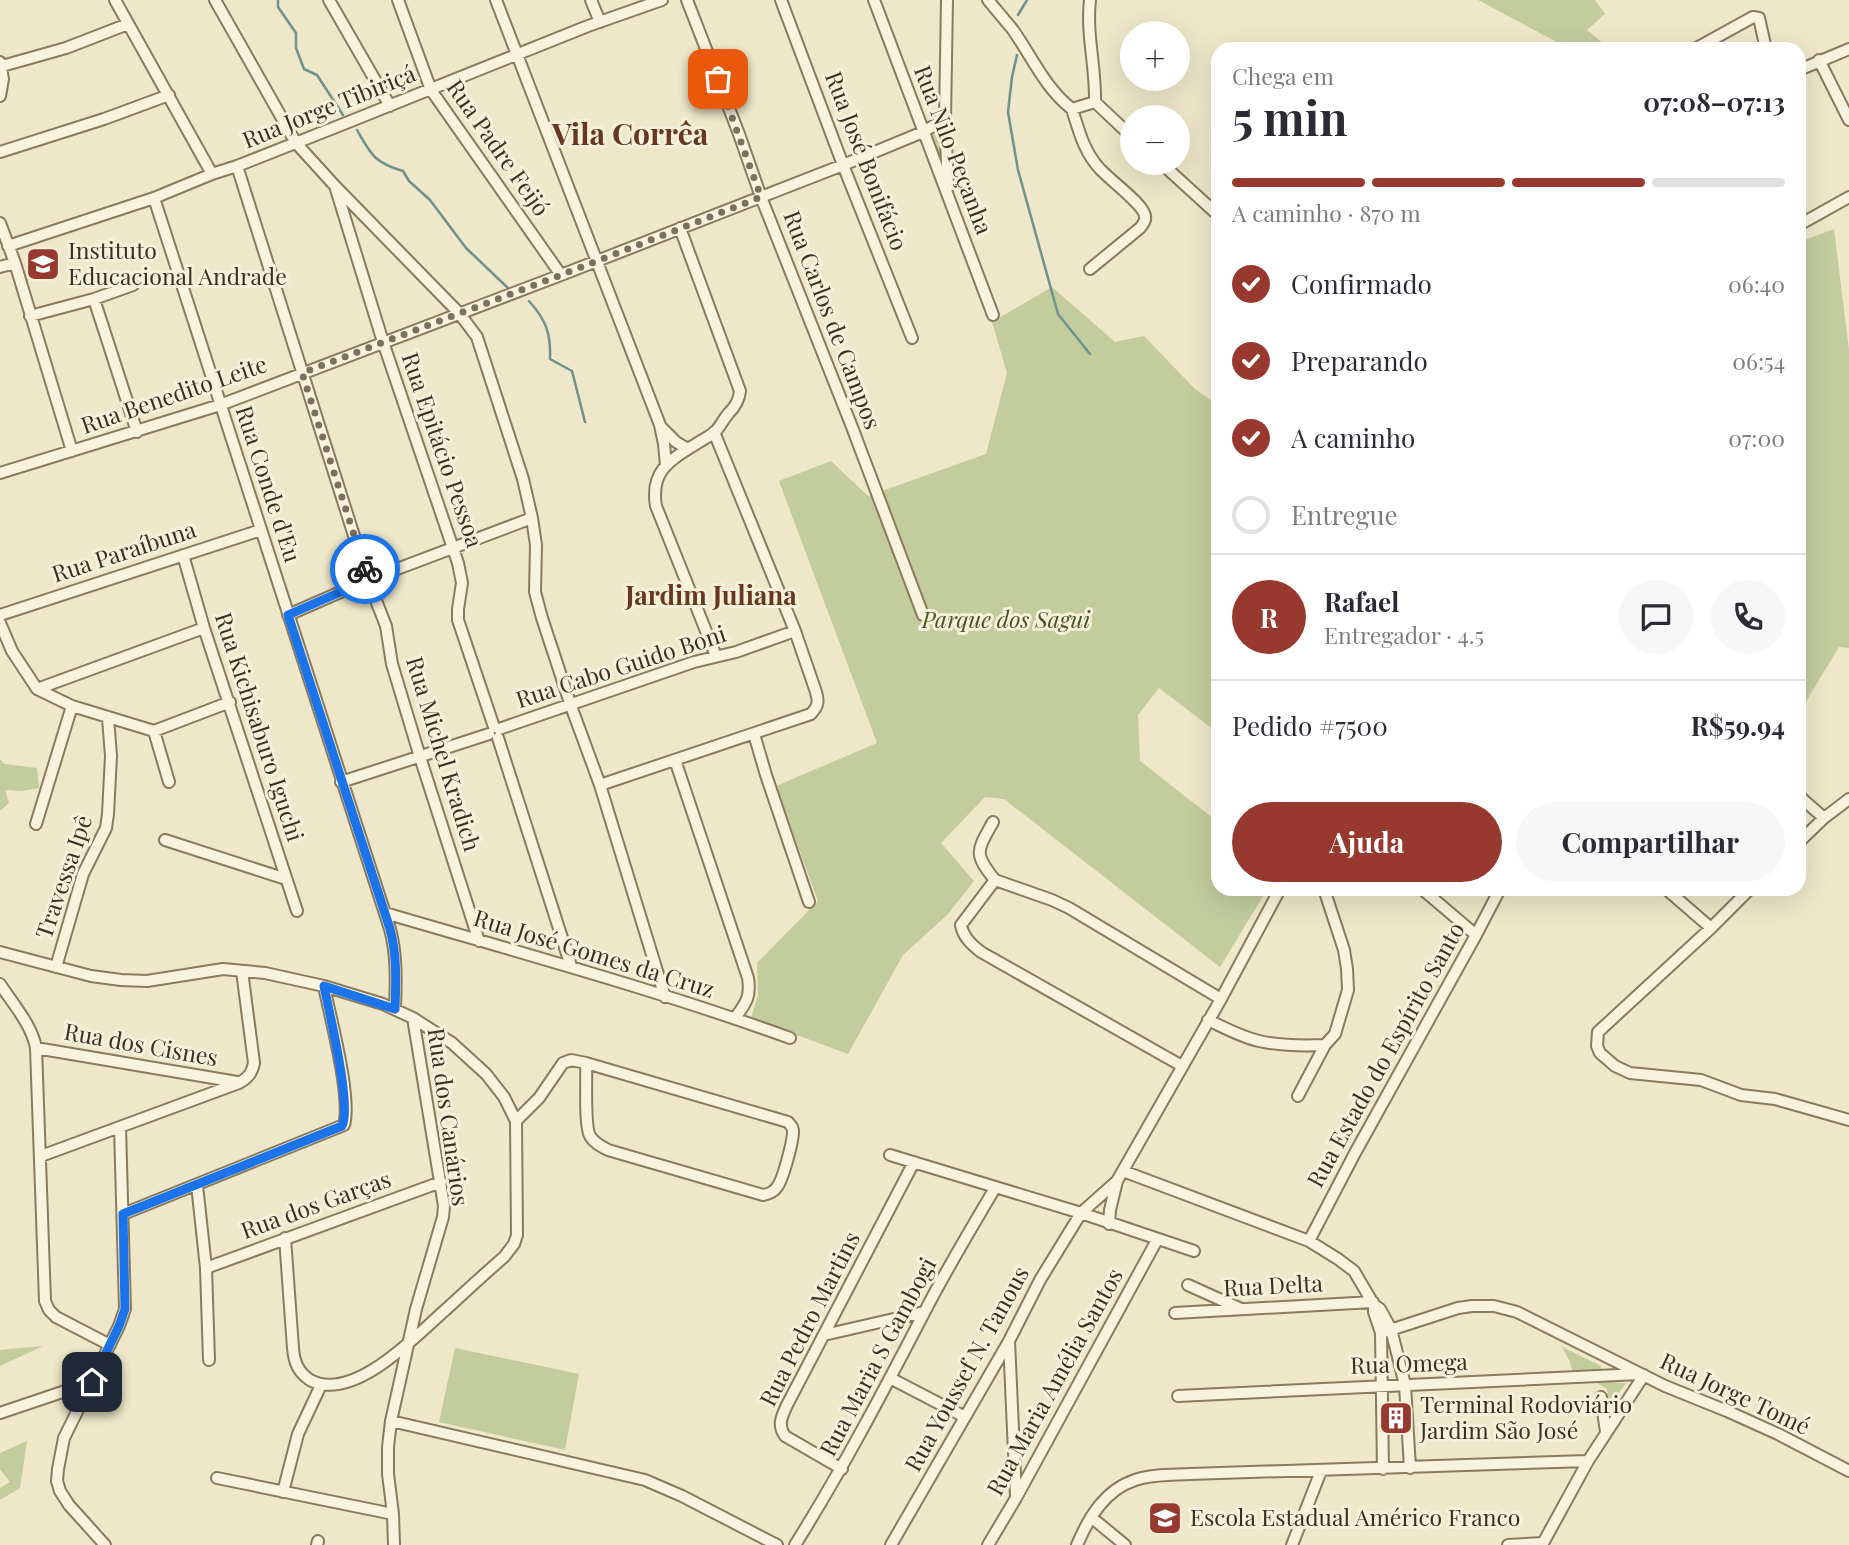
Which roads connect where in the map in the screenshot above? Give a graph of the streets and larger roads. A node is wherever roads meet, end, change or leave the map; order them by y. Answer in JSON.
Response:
{"nodes":[{"id":1,"x":115,"y":0,"type":"edge"},
{"id":2,"x":215,"y":0,"type":"edge"},
{"id":3,"x":329,"y":0,"type":"edge"},
{"id":4,"x":398,"y":0,"type":"edge"},
{"id":5,"x":496,"y":0,"type":"edge"},
{"id":6,"x":591,"y":0,"type":"edge"},
{"id":7,"x":662,"y":0,"type":"edge"},
{"id":8,"x":687,"y":0,"type":"edge"},
{"id":9,"x":781,"y":0,"type":"edge"},
{"id":10,"x":874,"y":0,"type":"edge"},
{"id":11,"x":947,"y":0,"type":"edge"},
{"id":12,"x":988,"y":0,"type":"edge"},
{"id":13,"x":1090,"y":0,"type":"edge"},
{"id":14,"x":600,"y":22,"type":"junction"},
{"id":15,"x":128,"y":24,"type":"junction"},
{"id":16,"x":1707,"y":42,"type":"edge"},
{"id":17,"x":1765,"y":42,"type":"edge"},
{"id":18,"x":1849,"y":49,"type":"edge"},
{"id":19,"x":517,"y":55,"type":"junction"},
{"id":20,"x":1819,"y":60,"type":"junction"},
{"id":21,"x":1,"y":63,"type":"edge"},
{"id":22,"x":1806,"y":66,"type":"edge"},
{"id":23,"x":431,"y":90,"type":"junction"},
{"id":24,"x":169,"y":94,"type":"junction"},
{"id":25,"x":0,"y":96,"type":"edge"},
{"id":26,"x":1095,"y":102,"type":"junction"},
{"id":27,"x":390,"y":106,"type":"junction"},
{"id":28,"x":1072,"y":109,"type":"junction"},
{"id":29,"x":945,"y":119,"type":"junction"},
{"id":30,"x":1849,"y":120,"type":"edge"},
{"id":31,"x":1120,"y":126,"type":"edge"},
{"id":32,"x":923,"y":132,"type":"junction"},
{"id":33,"x":296,"y":143,"type":"junction"},
{"id":34,"x":0,"y":152,"type":"edge"},
{"id":35,"x":843,"y":165,"type":"junction"},
{"id":36,"x":237,"y":166,"type":"junction"},
{"id":37,"x":212,"y":174,"type":"junction"},
{"id":38,"x":1174,"y":175,"type":"edge"},
{"id":39,"x":335,"y":186,"type":"junction"},
{"id":40,"x":761,"y":197,"type":"junction"},
{"id":41,"x":948,"y":197,"type":"junction"},
{"id":42,"x":1849,"y":197,"type":"edge"},
{"id":43,"x":154,"y":198,"type":"junction"},
{"id":44,"x":1211,"y":209,"type":"edge"},
{"id":45,"x":1806,"y":221,"type":"edge"},
{"id":46,"x":0,"y":223,"type":"edge"},
{"id":47,"x":680,"y":228,"type":"junction"},
{"id":48,"x":8,"y":246,"type":"junction"},
{"id":49,"x":598,"y":260,"type":"junction"},
{"id":50,"x":15,"y":262,"type":"junction"},
{"id":51,"x":0,"y":267,"type":"edge"},
{"id":52,"x":1090,"y":269,"type":"dead end"},
{"id":53,"x":561,"y":275,"type":"junction"},
{"id":54,"x":133,"y":285,"type":"dead end"},
{"id":55,"x":94,"y":299,"type":"junction"},
{"id":56,"x":459,"y":313,"type":"junction"},
{"id":57,"x":993,"y":314,"type":"dead end"},
{"id":58,"x":30,"y":316,"type":"junction"},
{"id":59,"x":912,"y":338,"type":"dead end"},
{"id":60,"x":383,"y":342,"type":"junction"},
{"id":61,"x":302,"y":373,"type":"junction"},
{"id":62,"x":220,"y":405,"type":"junction"},
{"id":63,"x":660,"y":425,"type":"junction"},
{"id":64,"x":137,"y":432,"type":"junction"},
{"id":65,"x":714,"y":432,"type":"junction"},
{"id":66,"x":688,"y":449,"type":"junction"},
{"id":67,"x":72,"y":451,"type":"junction"},
{"id":68,"x":666,"y":466,"type":"junction"},
{"id":69,"x":0,"y":473,"type":"edge"},
{"id":70,"x":533,"y":518,"type":"junction"},
{"id":71,"x":261,"y":530,"type":"junction"},
{"id":72,"x":452,"y":547,"type":"junction"},
{"id":73,"x":183,"y":555,"type":"junction"},
{"id":74,"x":368,"y":580,"type":"junction"},
{"id":75,"x":0,"y":614,"type":"edge"},
{"id":76,"x":288,"y":615,"type":"junction"},
{"id":77,"x":923,"y":615,"type":"dead end"},
{"id":78,"x":0,"y":623,"type":"edge"},
{"id":79,"x":204,"y":628,"type":"junction"},
{"id":80,"x":795,"y":631,"type":"junction"},
{"id":81,"x":716,"y":656,"type":"junction"},
{"id":82,"x":37,"y":689,"type":"junction"},
{"id":83,"x":230,"y":702,"type":"junction"},
{"id":84,"x":72,"y":706,"type":"junction"},
{"id":85,"x":571,"y":706,"type":"junction"},
{"id":86,"x":108,"y":718,"type":"junction"},
{"id":87,"x":154,"y":731,"type":"junction"},
{"id":88,"x":495,"y":732,"type":"junction"},
{"id":89,"x":754,"y":734,"type":"junction"},
{"id":90,"x":419,"y":757,"type":"junction"},
{"id":91,"x":675,"y":760,"type":"junction"},
{"id":92,"x":169,"y":782,"type":"dead end"},
{"id":93,"x":341,"y":782,"type":"junction"},
{"id":94,"x":600,"y":785,"type":"junction"},
{"id":95,"x":1849,"y":799,"type":"edge"},
{"id":96,"x":1806,"y":802,"type":"edge"},
{"id":97,"x":1824,"y":818,"type":"junction"},
{"id":98,"x":993,"y":822,"type":"dead end"},
{"id":99,"x":36,"y":824,"type":"dead end"},
{"id":100,"x":1806,"y":835,"type":"edge"},
{"id":101,"x":165,"y":839,"type":"dead end"},
{"id":102,"x":286,"y":878,"type":"junction"},
{"id":103,"x":995,"y":880,"type":"junction"},
{"id":104,"x":1276,"y":896,"type":"edge"},
{"id":105,"x":1326,"y":896,"type":"edge"},
{"id":106,"x":1430,"y":896,"type":"edge"},
{"id":107,"x":1496,"y":896,"type":"edge"},
{"id":108,"x":1674,"y":896,"type":"edge"},
{"id":109,"x":1743,"y":896,"type":"edge"},
{"id":110,"x":809,"y":902,"type":"dead end"},
{"id":111,"x":297,"y":911,"type":"dead end"},
{"id":112,"x":385,"y":913,"type":"junction"},
{"id":113,"x":1711,"y":928,"type":"junction"},
{"id":114,"x":1476,"y":934,"type":"junction"},
{"id":115,"x":479,"y":940,"type":"junction"},
{"id":116,"x":0,"y":952,"type":"edge"},
{"id":117,"x":571,"y":966,"type":"junction"},
{"id":118,"x":56,"y":967,"type":"junction"},
{"id":119,"x":242,"y":971,"type":"junction"},
{"id":120,"x":0,"y":984,"type":"edge"},
{"id":121,"x":324,"y":986,"type":"junction"},
{"id":122,"x":665,"y":997,"type":"junction"},
{"id":123,"x":1221,"y":999,"type":"junction"},
{"id":124,"x":395,"y":1009,"type":"junction"},
{"id":125,"x":413,"y":1017,"type":"junction"},
{"id":126,"x":735,"y":1018,"type":"junction"},
{"id":127,"x":1208,"y":1020,"type":"junction"},
{"id":128,"x":790,"y":1038,"type":"dead end"},
{"id":129,"x":1325,"y":1045,"type":"junction"},
{"id":130,"x":36,"y":1048,"type":"junction"},
{"id":131,"x":586,"y":1063,"type":"junction"},
{"id":132,"x":1182,"y":1066,"type":"junction"},
{"id":133,"x":239,"y":1083,"type":"junction"},
{"id":134,"x":1297,"y":1096,"type":"dead end"},
{"id":135,"x":1849,"y":1120,"type":"edge"},
{"id":136,"x":516,"y":1121,"type":"junction"},
{"id":137,"x":120,"y":1127,"type":"junction"},
{"id":138,"x":890,"y":1155,"type":"dead end"},
{"id":139,"x":41,"y":1156,"type":"junction"},
{"id":140,"x":914,"y":1162,"type":"junction"},
{"id":141,"x":1120,"y":1176,"type":"junction"},
{"id":142,"x":441,"y":1182,"type":"junction"},
{"id":143,"x":197,"y":1185,"type":"junction"},
{"id":144,"x":995,"y":1188,"type":"junction"},
{"id":145,"x":1081,"y":1213,"type":"junction"},
{"id":146,"x":123,"y":1214,"type":"junction"},
{"id":147,"x":1109,"y":1224,"type":"junction"},
{"id":148,"x":285,"y":1238,"type":"junction"},
{"id":149,"x":1157,"y":1240,"type":"junction"},
{"id":150,"x":1309,"y":1241,"type":"junction"},
{"id":151,"x":1194,"y":1251,"type":"dead end"},
{"id":152,"x":205,"y":1268,"type":"junction"},
{"id":153,"x":1188,"y":1286,"type":"dead end"},
{"id":154,"x":419,"y":1300,"type":"junction"},
{"id":155,"x":1374,"y":1303,"type":"junction"},
{"id":156,"x":1242,"y":1309,"type":"junction"},
{"id":157,"x":924,"y":1312,"type":"junction"},
{"id":158,"x":1175,"y":1313,"type":"dead end"},
{"id":159,"x":441,"y":1314,"type":"junction"},
{"id":160,"x":1386,"y":1331,"type":"junction"},
{"id":161,"x":824,"y":1335,"type":"junction"},
{"id":162,"x":1009,"y":1341,"type":"junction"},
{"id":163,"x":408,"y":1343,"type":"junction"},
{"id":164,"x":110,"y":1345,"type":"junction"},
{"id":165,"x":209,"y":1360,"type":"dead end"},
{"id":166,"x":1643,"y":1375,"type":"junction"},
{"id":167,"x":890,"y":1377,"type":"junction"},
{"id":168,"x":92,"y":1382,"type":"junction"},
{"id":169,"x":321,"y":1385,"type":"junction"},
{"id":170,"x":1381,"y":1385,"type":"junction"},
{"id":171,"x":1405,"y":1385,"type":"junction"},
{"id":172,"x":1178,"y":1396,"type":"dead end"},
{"id":173,"x":1601,"y":1397,"type":"dead end"},
{"id":174,"x":0,"y":1413,"type":"edge"},
{"id":175,"x":965,"y":1417,"type":"junction"},
{"id":176,"x":391,"y":1421,"type":"junction"},
{"id":177,"x":1606,"y":1432,"type":"junction"},
{"id":178,"x":1588,"y":1461,"type":"junction"},
{"id":179,"x":1410,"y":1468,"type":"junction"},
{"id":180,"x":842,"y":1469,"type":"junction"},
{"id":181,"x":1383,"y":1469,"type":"junction"},
{"id":182,"x":1321,"y":1471,"type":"junction"},
{"id":183,"x":1849,"y":1471,"type":"edge"},
{"id":184,"x":218,"y":1478,"type":"dead end"},
{"id":185,"x":283,"y":1492,"type":"junction"},
{"id":186,"x":1016,"y":1498,"type":"junction"},
{"id":187,"x":393,"y":1514,"type":"junction"},
{"id":188,"x":1091,"y":1517,"type":"junction"},
{"id":189,"x":1543,"y":1544,"type":"edge"},
{"id":190,"x":105,"y":1545,"type":"edge"},
{"id":191,"x":394,"y":1545,"type":"edge"},
{"id":192,"x":777,"y":1545,"type":"edge"},
{"id":193,"x":795,"y":1545,"type":"edge"},
{"id":194,"x":891,"y":1545,"type":"edge"},
{"id":195,"x":988,"y":1545,"type":"edge"},
{"id":196,"x":1077,"y":1545,"type":"edge"},
{"id":197,"x":1125,"y":1545,"type":"edge"},
{"id":198,"x":1292,"y":1545,"type":"edge"},
{"id":199,"x":1508,"y":1545,"type":"edge"}],
"edges":[{"from":1,"to":15,"type":"street"},
{"from":2,"to":33,"type":"street"},
{"from":3,"to":27,"type":"street"},
{"from":4,"to":23,"type":"street","name":"Rua Padre Feijó"},
{"from":5,"to":19,"type":"street"},
{"from":6,"to":14,"type":"street"},
{"from":7,"to":14,"type":"street","name":"Rua Jorge Tibiriçá"},
{"from":8,"to":40,"type":"street","name":"Rua Carlos de Campos"},
{"from":9,"to":35,"type":"street","name":"Rua José Bonifácio"},
{"from":10,"to":32,"type":"street","name":"Rua Nilo Peçanha"},
{"from":11,"to":29,"type":"street"},
{"from":12,"to":28,"type":"street"},
{"from":13,"to":26,"type":"street"},
{"from":14,"to":19,"type":"street","name":"Rua Jorge Tibiriçá"},
{"from":15,"to":21,"type":"street"},
{"from":15,"to":24,"type":"street"},
{"from":16,"to":17,"type":"street"},
{"from":18,"to":20,"type":"street"},
{"from":19,"to":23,"type":"street","name":"Rua Jorge Tibiriçá"},
{"from":19,"to":49,"type":"street"},
{"from":20,"to":22,"type":"street"},
{"from":20,"to":30,"type":"street"},
{"from":21,"to":25,"type":"street"},
{"from":23,"to":27,"type":"street","name":"Rua Jorge Tibiriçá"},
{"from":23,"to":53,"type":"street","name":"Rua Padre Feijó"},
{"from":24,"to":34,"type":"street"},
{"from":24,"to":37,"type":"street"},
{"from":26,"to":28,"type":"street"},
{"from":26,"to":31,"type":"street"},
{"from":27,"to":33,"type":"street","name":"Rua Jorge Tibiriçá"},
{"from":28,"to":52,"type":"street"},
{"from":29,"to":32,"type":"street","name":"Rua Benedito Leite"},
{"from":29,"to":41,"type":"street"},
{"from":32,"to":35,"type":"street","name":"Rua Benedito Leite"},
{"from":32,"to":41,"type":"street","name":"Rua Nilo Peçanha"},
{"from":33,"to":36,"type":"street","name":"Rua Jorge Tibiriçá"},
{"from":33,"to":39,"type":"street"},
{"from":35,"to":40,"type":"street","name":"Rua Benedito Leite"},
{"from":35,"to":59,"type":"street","name":"Rua José Bonifácio"},
{"from":36,"to":37,"type":"street","name":"Rua Jorge Tibiriçá"},
{"from":36,"to":61,"type":"street","name":"Rua Michel Kradich"},
{"from":37,"to":43,"type":"street","name":"Rua Jorge Tibiriçá"},
{"from":38,"to":44,"type":"street"},
{"from":39,"to":56,"type":"street"},
{"from":39,"to":60,"type":"street","name":"Rua Epitácio Pessoa"},
{"from":40,"to":47,"type":"street","name":"Rua Benedito Leite"},
{"from":40,"to":77,"type":"street","name":"Rua Carlos de Campos"},
{"from":41,"to":57,"type":"street","name":"Rua Nilo Peçanha"},
{"from":42,"to":45,"type":"street"},
{"from":43,"to":48,"type":"street","name":"Rua Jorge Tibiriçá"},
{"from":43,"to":62,"type":"street","name":"Rua Conde d'Eu"},
{"from":46,"to":48,"type":"street"},
{"from":47,"to":49,"type":"street","name":"Rua Benedito Leite"},
{"from":47,"to":65,"type":"street"},
{"from":48,"to":50,"type":"street"},
{"from":49,"to":53,"type":"street","name":"Rua Benedito Leite"},
{"from":49,"to":63,"type":"street"},
{"from":50,"to":51,"type":"street"},
{"from":50,"to":58,"type":"street"},
{"from":53,"to":56,"type":"street","name":"Rua Benedito Leite"},
{"from":54,"to":55,"type":"street"},
{"from":55,"to":58,"type":"street"},
{"from":55,"to":64,"type":"street"},
{"from":56,"to":60,"type":"street","name":"Rua Benedito Leite"},
{"from":56,"to":70,"type":"street"},
{"from":58,"to":67,"type":"street"},
{"from":60,"to":61,"type":"street","name":"Rua Benedito Leite"},
{"from":60,"to":72,"type":"street","name":"Rua Epitácio Pessoa"},
{"from":61,"to":62,"type":"street","name":"Rua Benedito Leite"},
{"from":61,"to":74,"type":"street","name":"Rua Michel Kradich"},
{"from":62,"to":64,"type":"street","name":"Rua Benedito Leite"},
{"from":62,"to":71,"type":"street","name":"Rua Conde d'Eu"},
{"from":63,"to":66,"type":"street"},
{"from":63,"to":68,"type":"street"},
{"from":64,"to":67,"type":"street","name":"Rua Benedito Leite"},
{"from":65,"to":66,"type":"street"},
{"from":65,"to":80,"type":"street"},
{"from":66,"to":68,"type":"street"},
{"from":67,"to":69,"type":"street","name":"Rua Benedito Leite"},
{"from":68,"to":81,"type":"street"},
{"from":70,"to":72,"type":"street"},
{"from":70,"to":85,"type":"street"},
{"from":71,"to":73,"type":"street","name":"Rua Paraíbuna"},
{"from":71,"to":76,"type":"street","name":"Rua Conde d'Eu"},
{"from":72,"to":74,"type":"street"},
{"from":72,"to":88,"type":"street","name":"Rua Epitácio Pessoa"},
{"from":73,"to":75,"type":"street","name":"Rua Paraíbuna"},
{"from":73,"to":79,"type":"street","name":"Rua Kichisaburo Iguchi"},
{"from":74,"to":76,"type":"street"},
{"from":74,"to":90,"type":"street","name":"Rua Michel Kradich"},
{"from":76,"to":93,"type":"street","name":"Rua Conde d'Eu"},
{"from":78,"to":82,"type":"street"},
{"from":79,"to":82,"type":"street"},
{"from":79,"to":83,"type":"street","name":"Rua Kichisaburo Iguchi"},
{"from":80,"to":81,"type":"street","name":"Rua Cabo Guido Boni"},
{"from":80,"to":89,"type":"street"},
{"from":81,"to":85,"type":"street","name":"Rua Cabo Guido Boni"},
{"from":82,"to":84,"type":"street"},
{"from":83,"to":87,"type":"street"},
{"from":83,"to":102,"type":"street","name":"Rua Kichisaburo Iguchi"},
{"from":84,"to":86,"type":"street"},
{"from":84,"to":99,"type":"street"},
{"from":85,"to":88,"type":"street","name":"Rua Cabo Guido Boni"},
{"from":85,"to":94,"type":"street"},
{"from":86,"to":87,"type":"street"},
{"from":86,"to":118,"type":"street","name":"Travessa Ipê"},
{"from":87,"to":92,"type":"street"},
{"from":88,"to":90,"type":"street","name":"Rua Cabo Guido Boni"},
{"from":88,"to":117,"type":"street","name":"Rua Epitácio Pessoa"},
{"from":89,"to":91,"type":"street"},
{"from":89,"to":110,"type":"street"},
{"from":90,"to":93,"type":"street","name":"Rua Cabo Guido Boni"},
{"from":90,"to":115,"type":"street","name":"Rua Michel Kradich"},
{"from":91,"to":94,"type":"street"},
{"from":91,"to":126,"type":"street"},
{"from":93,"to":112,"type":"street","name":"Rua Conde d'Eu"},
{"from":94,"to":122,"type":"street"},
{"from":95,"to":97,"type":"street"},
{"from":96,"to":97,"type":"street"},
{"from":97,"to":100,"type":"street"},
{"from":98,"to":103,"type":"street"},
{"from":101,"to":102,"type":"street"},
{"from":102,"to":111,"type":"street","name":"Rua Kichisaburo Iguchi"},
{"from":103,"to":123,"type":"street"},
{"from":103,"to":132,"type":"street"},
{"from":104,"to":123,"type":"street"},
{"from":105,"to":129,"type":"street"},
{"from":106,"to":114,"type":"street"},
{"from":107,"to":114,"type":"street","name":"Rua Estado do Espírito Santo"},
{"from":108,"to":113,"type":"street"},
{"from":109,"to":113,"type":"street"},
{"from":112,"to":115,"type":"street","name":"Rua José Gomes da Cruz"},
{"from":112,"to":124,"type":"street","name":"Rua Conde d'Eu"},
{"from":113,"to":135,"type":"street"},
{"from":114,"to":150,"type":"street","name":"Rua Estado do Espírito Santo"},
{"from":115,"to":117,"type":"street","name":"Rua José Gomes da Cruz"},
{"from":116,"to":118,"type":"street"},
{"from":117,"to":122,"type":"street","name":"Rua José Gomes da Cruz"},
{"from":118,"to":119,"type":"street"},
{"from":119,"to":121,"type":"street"},
{"from":119,"to":133,"type":"street"},
{"from":120,"to":130,"type":"street"},
{"from":121,"to":124,"type":"street"},
{"from":121,"to":143,"type":"street"},
{"from":122,"to":126,"type":"street","name":"Rua José Gomes da Cruz"},
{"from":123,"to":127,"type":"street"},
{"from":124,"to":125,"type":"street"},
{"from":125,"to":136,"type":"street"},
{"from":125,"to":142,"type":"street","name":"Rua dos Canários"},
{"from":126,"to":128,"type":"street","name":"Rua José Gomes da Cruz"},
{"from":127,"to":129,"type":"street"},
{"from":127,"to":132,"type":"street"},
{"from":129,"to":134,"type":"street"},
{"from":130,"to":133,"type":"street","name":"Rua dos Cisnes"},
{"from":130,"to":139,"type":"street"},
{"from":131,"to":131,"type":"street"},
{"from":131,"to":136,"type":"street"},
{"from":132,"to":141,"type":"street"},
{"from":133,"to":137,"type":"street"},
{"from":136,"to":159,"type":"street"},
{"from":137,"to":139,"type":"street"},
{"from":137,"to":146,"type":"street"},
{"from":138,"to":140,"type":"street"},
{"from":139,"to":164,"type":"street"},
{"from":140,"to":144,"type":"street"},
{"from":140,"to":161,"type":"street","name":"Rua Pedro Martins"},
{"from":141,"to":145,"type":"street","name":"Rua Youssef N. Tanous"},
{"from":141,"to":147,"type":"street"},
{"from":141,"to":150,"type":"street"},
{"from":142,"to":148,"type":"street","name":"Rua dos Garças"},
{"from":142,"to":154,"type":"street","name":"Rua dos Canários"},
{"from":143,"to":146,"type":"street"},
{"from":143,"to":152,"type":"street"},
{"from":144,"to":145,"type":"street"},
{"from":144,"to":157,"type":"street","name":"Rua Maria S Gambogi"},
{"from":145,"to":147,"type":"street"},
{"from":145,"to":162,"type":"street","name":"Rua Youssef N. Tanous"},
{"from":146,"to":164,"type":"street"},
{"from":147,"to":149,"type":"street"},
{"from":148,"to":152,"type":"street","name":"Rua dos Garças"},
{"from":148,"to":169,"type":"street"},
{"from":149,"to":151,"type":"street"},
{"from":149,"to":186,"type":"street","name":"Rua Maria Amélia Santos"},
{"from":150,"to":155,"type":"street"},
{"from":152,"to":165,"type":"street"},
{"from":153,"to":156,"type":"street"},
{"from":154,"to":159,"type":"street"},
{"from":154,"to":163,"type":"street","name":"Rua dos Canários"},
{"from":155,"to":156,"type":"street","name":"Rua Delta"},
{"from":155,"to":160,"type":"street"},
{"from":156,"to":158,"type":"street","name":"Rua Delta"},
{"from":157,"to":161,"type":"street"},
{"from":157,"to":167,"type":"street","name":"Rua Maria S Gambogi"},
{"from":159,"to":163,"type":"street"},
{"from":160,"to":166,"type":"street","name":"Rua Jorge Tomé"},
{"from":160,"to":170,"type":"street"},
{"from":160,"to":171,"type":"street"},
{"from":161,"to":180,"type":"street","name":"Rua Pedro Martins"},
{"from":162,"to":175,"type":"street","name":"Rua Youssef N. Tanous"},
{"from":162,"to":186,"type":"street"},
{"from":163,"to":169,"type":"street"},
{"from":163,"to":176,"type":"street","name":"Rua dos Canários"},
{"from":164,"to":168,"type":"street"},
{"from":166,"to":171,"type":"street","name":"Rua Omega"},
{"from":166,"to":177,"type":"street"},
{"from":166,"to":183,"type":"street","name":"Rua Jorge Tomé"},
{"from":167,"to":175,"type":"street"},
{"from":167,"to":180,"type":"street","name":"Rua Maria S Gambogi"},
{"from":168,"to":174,"type":"street"},
{"from":168,"to":190,"type":"street"},
{"from":169,"to":185,"type":"street"},
{"from":170,"to":171,"type":"street","name":"Rua Omega"},
{"from":170,"to":172,"type":"street","name":"Rua Omega"},
{"from":170,"to":181,"type":"street"},
{"from":171,"to":179,"type":"street"},
{"from":173,"to":177,"type":"street"},
{"from":175,"to":194,"type":"street","name":"Rua Youssef N. Tanous"},
{"from":176,"to":187,"type":"street","name":"Rua dos Canários"},
{"from":176,"to":192,"type":"street"},
{"from":177,"to":178,"type":"street"},
{"from":178,"to":179,"type":"street"},
{"from":178,"to":189,"type":"street"},
{"from":179,"to":181,"type":"street"},
{"from":180,"to":193,"type":"street","name":"Rua Maria S Gambogi"},
{"from":181,"to":182,"type":"street"},
{"from":182,"to":188,"type":"street"},
{"from":182,"to":198,"type":"street"},
{"from":184,"to":185,"type":"street"},
{"from":185,"to":187,"type":"street"},
{"from":186,"to":195,"type":"street","name":"Rua Maria Amélia Santos"},
{"from":187,"to":191,"type":"street","name":"Rua dos Canários"},
{"from":188,"to":196,"type":"street"},
{"from":188,"to":197,"type":"street"},
{"from":189,"to":199,"type":"street"}]}
